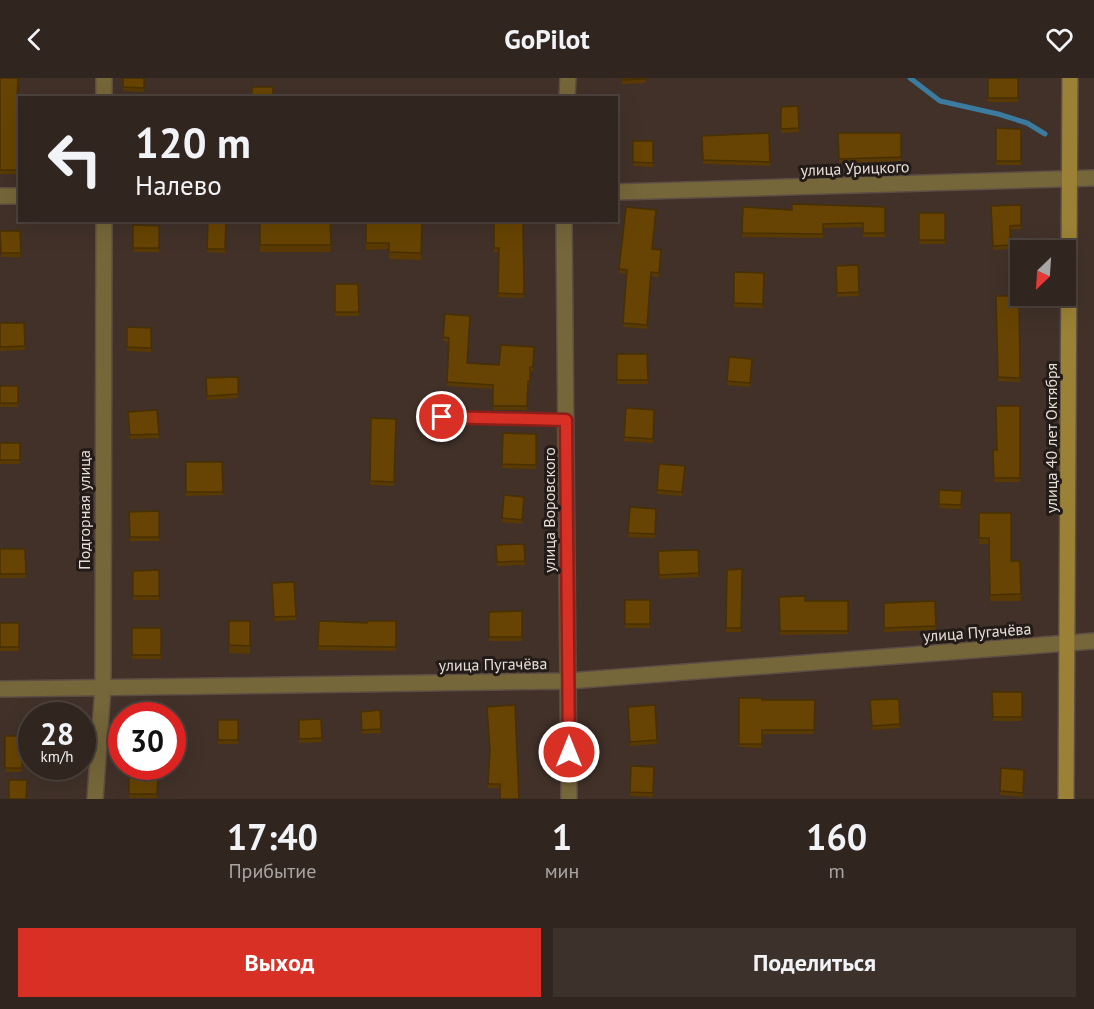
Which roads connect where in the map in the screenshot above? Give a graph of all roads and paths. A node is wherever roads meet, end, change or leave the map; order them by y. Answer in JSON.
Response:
{"nodes":[{"id":1,"x":104,"y":78,"type":"edge"},
{"id":2,"x":568,"y":78,"type":"edge"},
{"id":3,"x":1070,"y":78,"type":"edge"},
{"id":4,"x":104,"y":96,"type":"edge"},
{"id":5,"x":567,"y":96,"type":"edge"},
{"id":6,"x":1094,"y":178,"type":"edge"},
{"id":7,"x":1071,"y":179,"type":"junction"},
{"id":8,"x":618,"y":192,"type":"edge"},
{"id":9,"x":0,"y":196,"type":"edge"},
{"id":10,"x":18,"y":196,"type":"edge"},
{"id":11,"x":104,"y":222,"type":"edge"},
{"id":12,"x":564,"y":222,"type":"edge"},
{"id":13,"x":421,"y":417,"type":"dead end"},
{"id":14,"x":566,"y":420,"type":"junction"},
{"id":15,"x":1094,"y":641,"type":"edge"},
{"id":16,"x":1068,"y":643,"type":"junction"},
{"id":17,"x":568,"y":681,"type":"junction"},
{"id":18,"x":103,"y":687,"type":"junction"},
{"id":19,"x":0,"y":689,"type":"edge"},
{"id":20,"x":95,"y":799,"type":"edge"},
{"id":21,"x":569,"y":799,"type":"edge"},
{"id":22,"x":1066,"y":799,"type":"edge"}],
"edges":[{"from":1,"to":4,"type":"street"},
{"from":2,"to":5,"type":"street"},
{"from":3,"to":7,"type":"street","name":"улица 40 лет Октября"},
{"from":6,"to":7,"type":"street","name":"улица Урицкого"},
{"from":7,"to":8,"type":"street","name":"улица Урицкого"},
{"from":7,"to":16,"type":"street","name":"улица 40 лет Октября"},
{"from":9,"to":10,"type":"street"},
{"from":11,"to":18,"type":"street","name":"Подгорная улица"},
{"from":12,"to":14,"type":"street","name":"улица Воровского"},
{"from":13,"to":14,"type":"lane"},
{"from":14,"to":17,"type":"street","name":"улица Воровского"},
{"from":15,"to":16,"type":"street","name":"улица Пугачёва"},
{"from":16,"to":17,"type":"street","name":"улица Пугачёва"},
{"from":16,"to":22,"type":"street","name":"улица 40 лет Октября"},
{"from":17,"to":18,"type":"street","name":"улица Пугачёва"},
{"from":17,"to":21,"type":"street","name":"улица Воровского"},
{"from":18,"to":19,"type":"street","name":"улица Пугачёва"},
{"from":18,"to":20,"type":"street","name":"Подгорная улица"}]}
